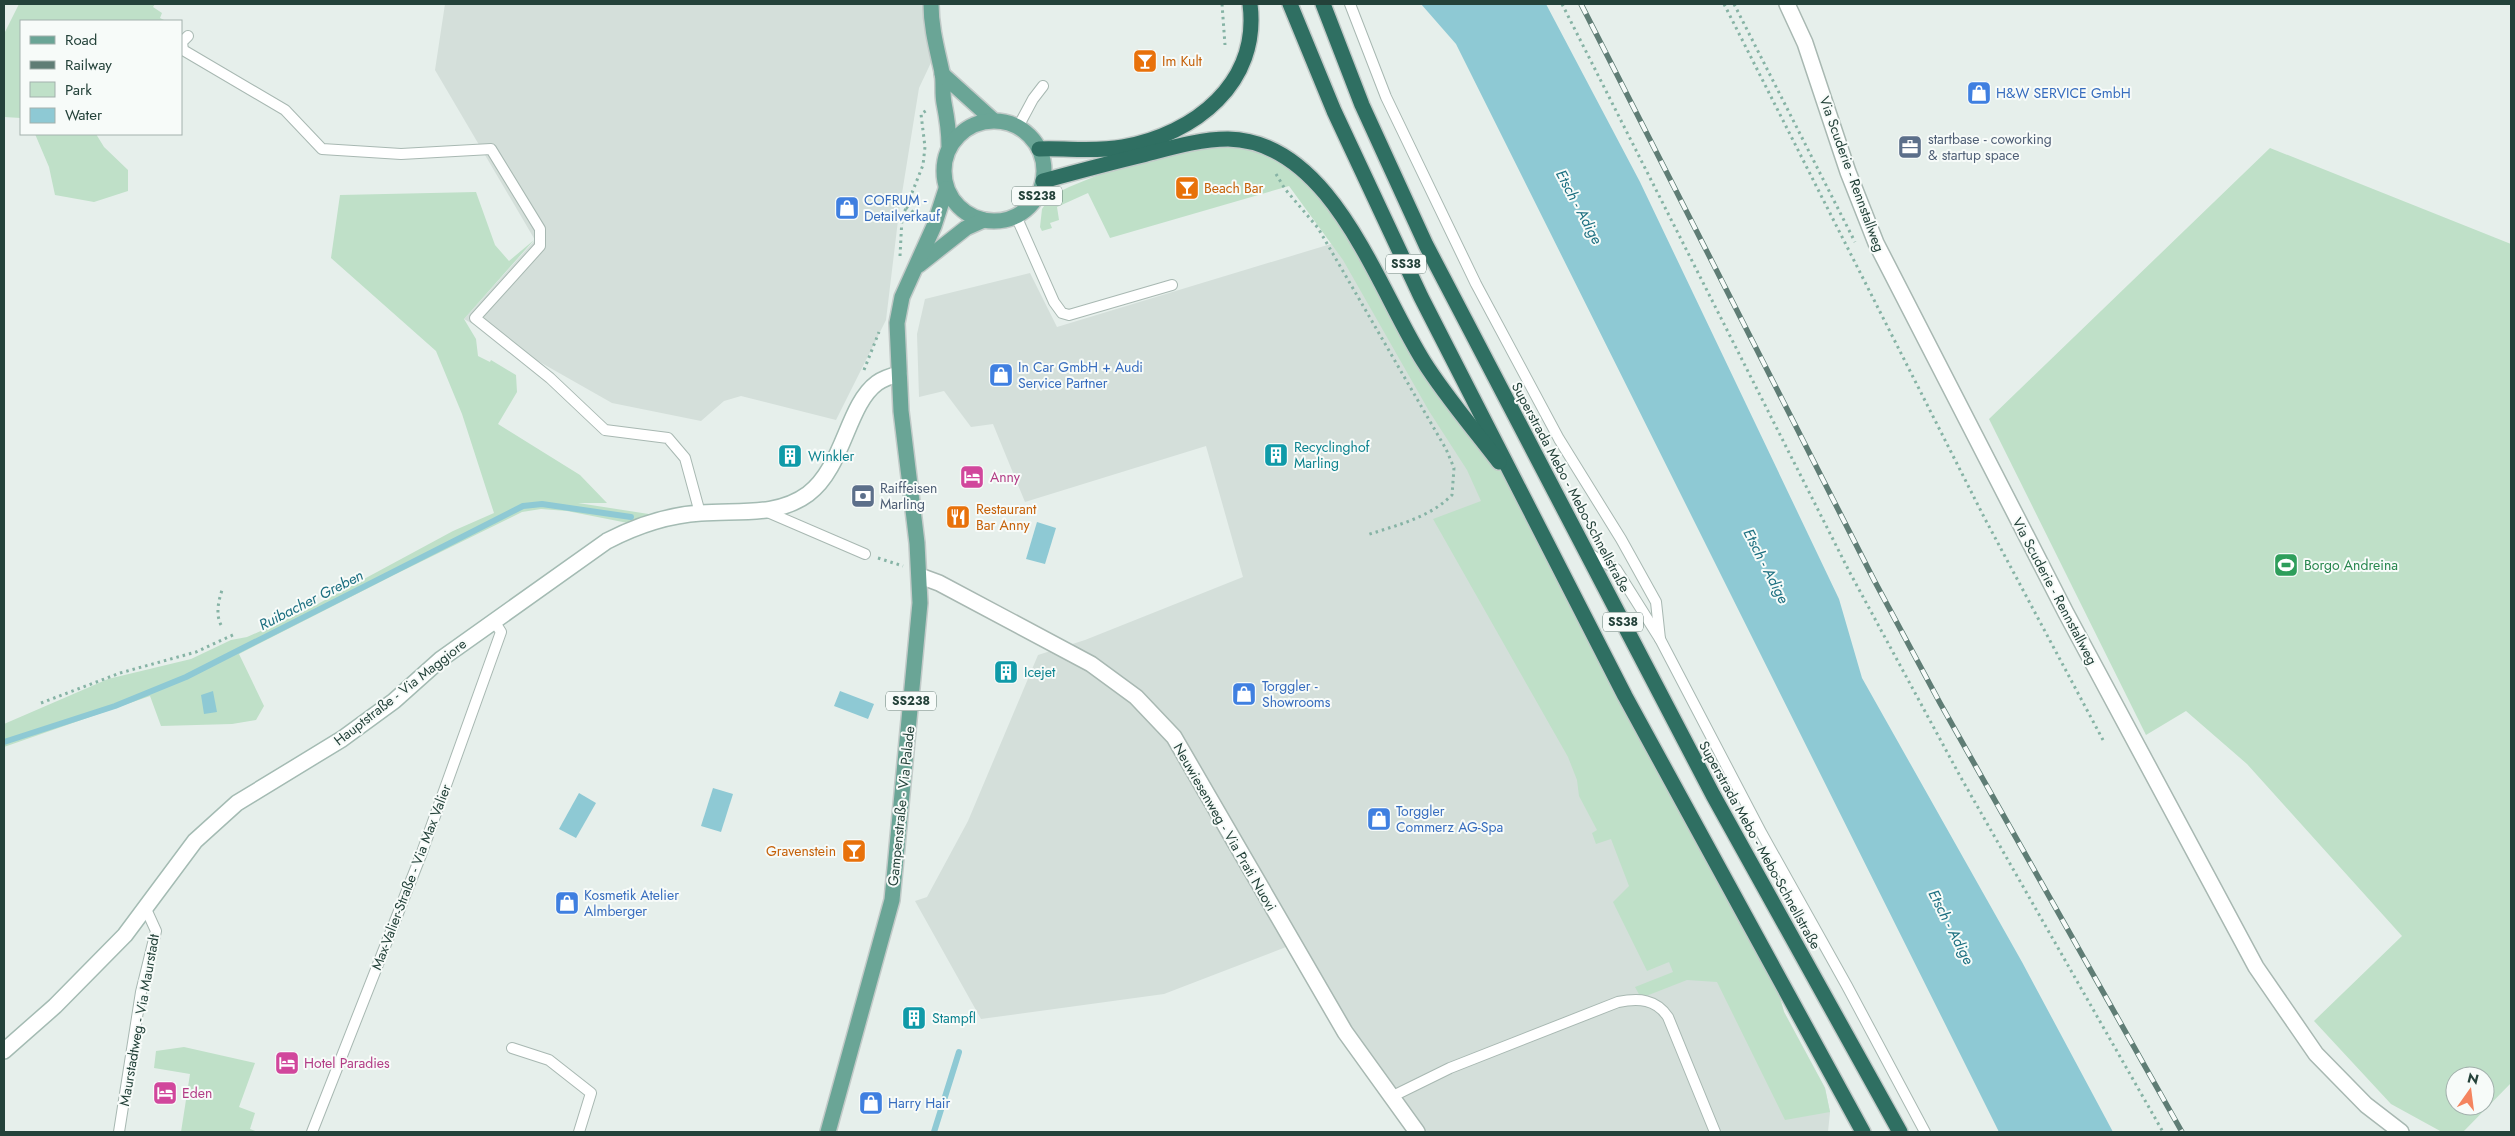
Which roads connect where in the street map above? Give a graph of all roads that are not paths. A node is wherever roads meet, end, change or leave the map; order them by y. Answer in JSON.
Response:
{"nodes":[{"id":1,"x":932,"y":4,"type":"edge"},
{"id":2,"x":1250,"y":4,"type":"edge"},
{"id":3,"x":1290,"y":4,"type":"edge"},
{"id":4,"x":1323,"y":4,"type":"edge"},
{"id":5,"x":1350,"y":4,"type":"edge"},
{"id":6,"x":1787,"y":4,"type":"edge"},
{"id":7,"x":188,"y":36,"type":"dead end"},
{"id":8,"x":942,"y":74,"type":"junction"},
{"id":9,"x":1043,"y":86,"type":"dead end"},
{"id":10,"x":993,"y":120,"type":"junction"},
{"id":11,"x":1018,"y":127,"type":"junction"},
{"id":12,"x":949,"y":146,"type":"junction"},
{"id":13,"x":1040,"y":149,"type":"junction"},
{"id":14,"x":1043,"y":180,"type":"junction"},
{"id":15,"x":946,"y":190,"type":"junction"},
{"id":16,"x":1016,"y":216,"type":"junction"},
{"id":17,"x":984,"y":220,"type":"junction"},
{"id":18,"x":918,"y":266,"type":"junction"},
{"id":19,"x":1172,"y":285,"type":"dead end"},
{"id":20,"x":898,"y":374,"type":"junction"},
{"id":21,"x":1522,"y":492,"type":"junction"},
{"id":22,"x":765,"y":511,"type":"junction"},
{"id":23,"x":700,"y":512,"type":"junction"},
{"id":24,"x":1587,"y":553,"type":"junction"},
{"id":25,"x":865,"y":554,"type":"road end"},
{"id":26,"x":920,"y":576,"type":"junction"},
{"id":27,"x":494,"y":621,"type":"junction"},
{"id":28,"x":1660,"y":639,"type":"junction"},
{"id":29,"x":146,"y":908,"type":"junction"},
{"id":30,"x":512,"y":1048,"type":"dead end"},
{"id":31,"x":4,"y":1051,"type":"edge"},
{"id":32,"x":1391,"y":1097,"type":"junction"},
{"id":33,"x":119,"y":1132,"type":"edge"},
{"id":34,"x":312,"y":1132,"type":"edge"},
{"id":35,"x":579,"y":1132,"type":"edge"},
{"id":36,"x":828,"y":1132,"type":"edge"},
{"id":37,"x":1417,"y":1132,"type":"edge"},
{"id":38,"x":1714,"y":1132,"type":"edge"},
{"id":39,"x":1863,"y":1132,"type":"edge"},
{"id":40,"x":1900,"y":1132,"type":"edge"},
{"id":41,"x":1925,"y":1132,"type":"edge"},
{"id":42,"x":2401,"y":1132,"type":"edge"}],
"edges":[{"from":1,"to":8,"type":"main road","number":"SS238"},
{"from":2,"to":13,"type":"highway"},
{"from":3,"to":21,"type":"highway","number":"SS38"},
{"from":4,"to":24,"type":"highway","name":"Superstrada Mebo - Mebo-Schnellstraße","number":"SS38"},
{"from":5,"to":28,"type":"lane"},
{"from":6,"to":42,"type":"street","name":"Via Scuderie - Rennstallweg"},
{"from":7,"to":23,"type":"lane"},
{"from":8,"to":10,"type":"main road"},
{"from":8,"to":12,"type":"main road","number":"SS238"},
{"from":9,"to":11,"type":"lane"},
{"from":10,"to":11,"type":"main road"},
{"from":10,"to":12,"type":"main road"},
{"from":11,"to":13,"type":"main road"},
{"from":12,"to":15,"type":"main road","number":"SS238"},
{"from":13,"to":14,"type":"main road","number":"SS238"},
{"from":14,"to":16,"type":"main road","number":"SS238"},
{"from":14,"to":21,"type":"highway"},
{"from":15,"to":17,"type":"main road"},
{"from":15,"to":18,"type":"main road","name":"Gampenstraße - Via Palade","number":"SS238"},
{"from":16,"to":17,"type":"main road","number":"SS238"},
{"from":16,"to":19,"type":"lane"},
{"from":17,"to":18,"type":"main road","name":"Gampenstraße - Via Palade","number":"SS238"},
{"from":18,"to":20,"type":"main road","name":"Gampenstraße - Via Palade","number":"SS238"},
{"from":20,"to":22,"type":"street","name":"Hauptstraße - Via Maggiore"},
{"from":20,"to":26,"type":"main road","name":"Gampenstraße - Via Palade","number":"SS238"},
{"from":21,"to":39,"type":"highway","number":"SS38"},
{"from":22,"to":23,"type":"street","name":"Hauptstraße - Via Maggiore"},
{"from":22,"to":25,"type":"lane"},
{"from":23,"to":27,"type":"street","name":"Hauptstraße - Via Maggiore"},
{"from":24,"to":28,"type":"lane"},
{"from":24,"to":40,"type":"highway","name":"Superstrada Mebo - Mebo-Schnellstraße","number":"SS38"},
{"from":26,"to":32,"type":"street","name":"Neuwiesenweg - Via Prati Nuovi"},
{"from":26,"to":36,"type":"main road","name":"Gampenstraße - Via Palade","number":"SS238"},
{"from":27,"to":29,"type":"street","name":"Hauptstraße - Via Maggiore"},
{"from":27,"to":34,"type":"lane","name":"Max-Valier-Straße - Via Max Valier"},
{"from":28,"to":41,"type":"lane"},
{"from":29,"to":31,"type":"street","name":"Hauptstraße - Via Maggiore"},
{"from":29,"to":33,"type":"lane","name":"Maurstadtweg - Via Maurstadt"},
{"from":30,"to":35,"type":"lane"},
{"from":32,"to":37,"type":"street","name":"Neuwiesenweg - Via Prati Nuovi"},
{"from":32,"to":38,"type":"lane"}]}
